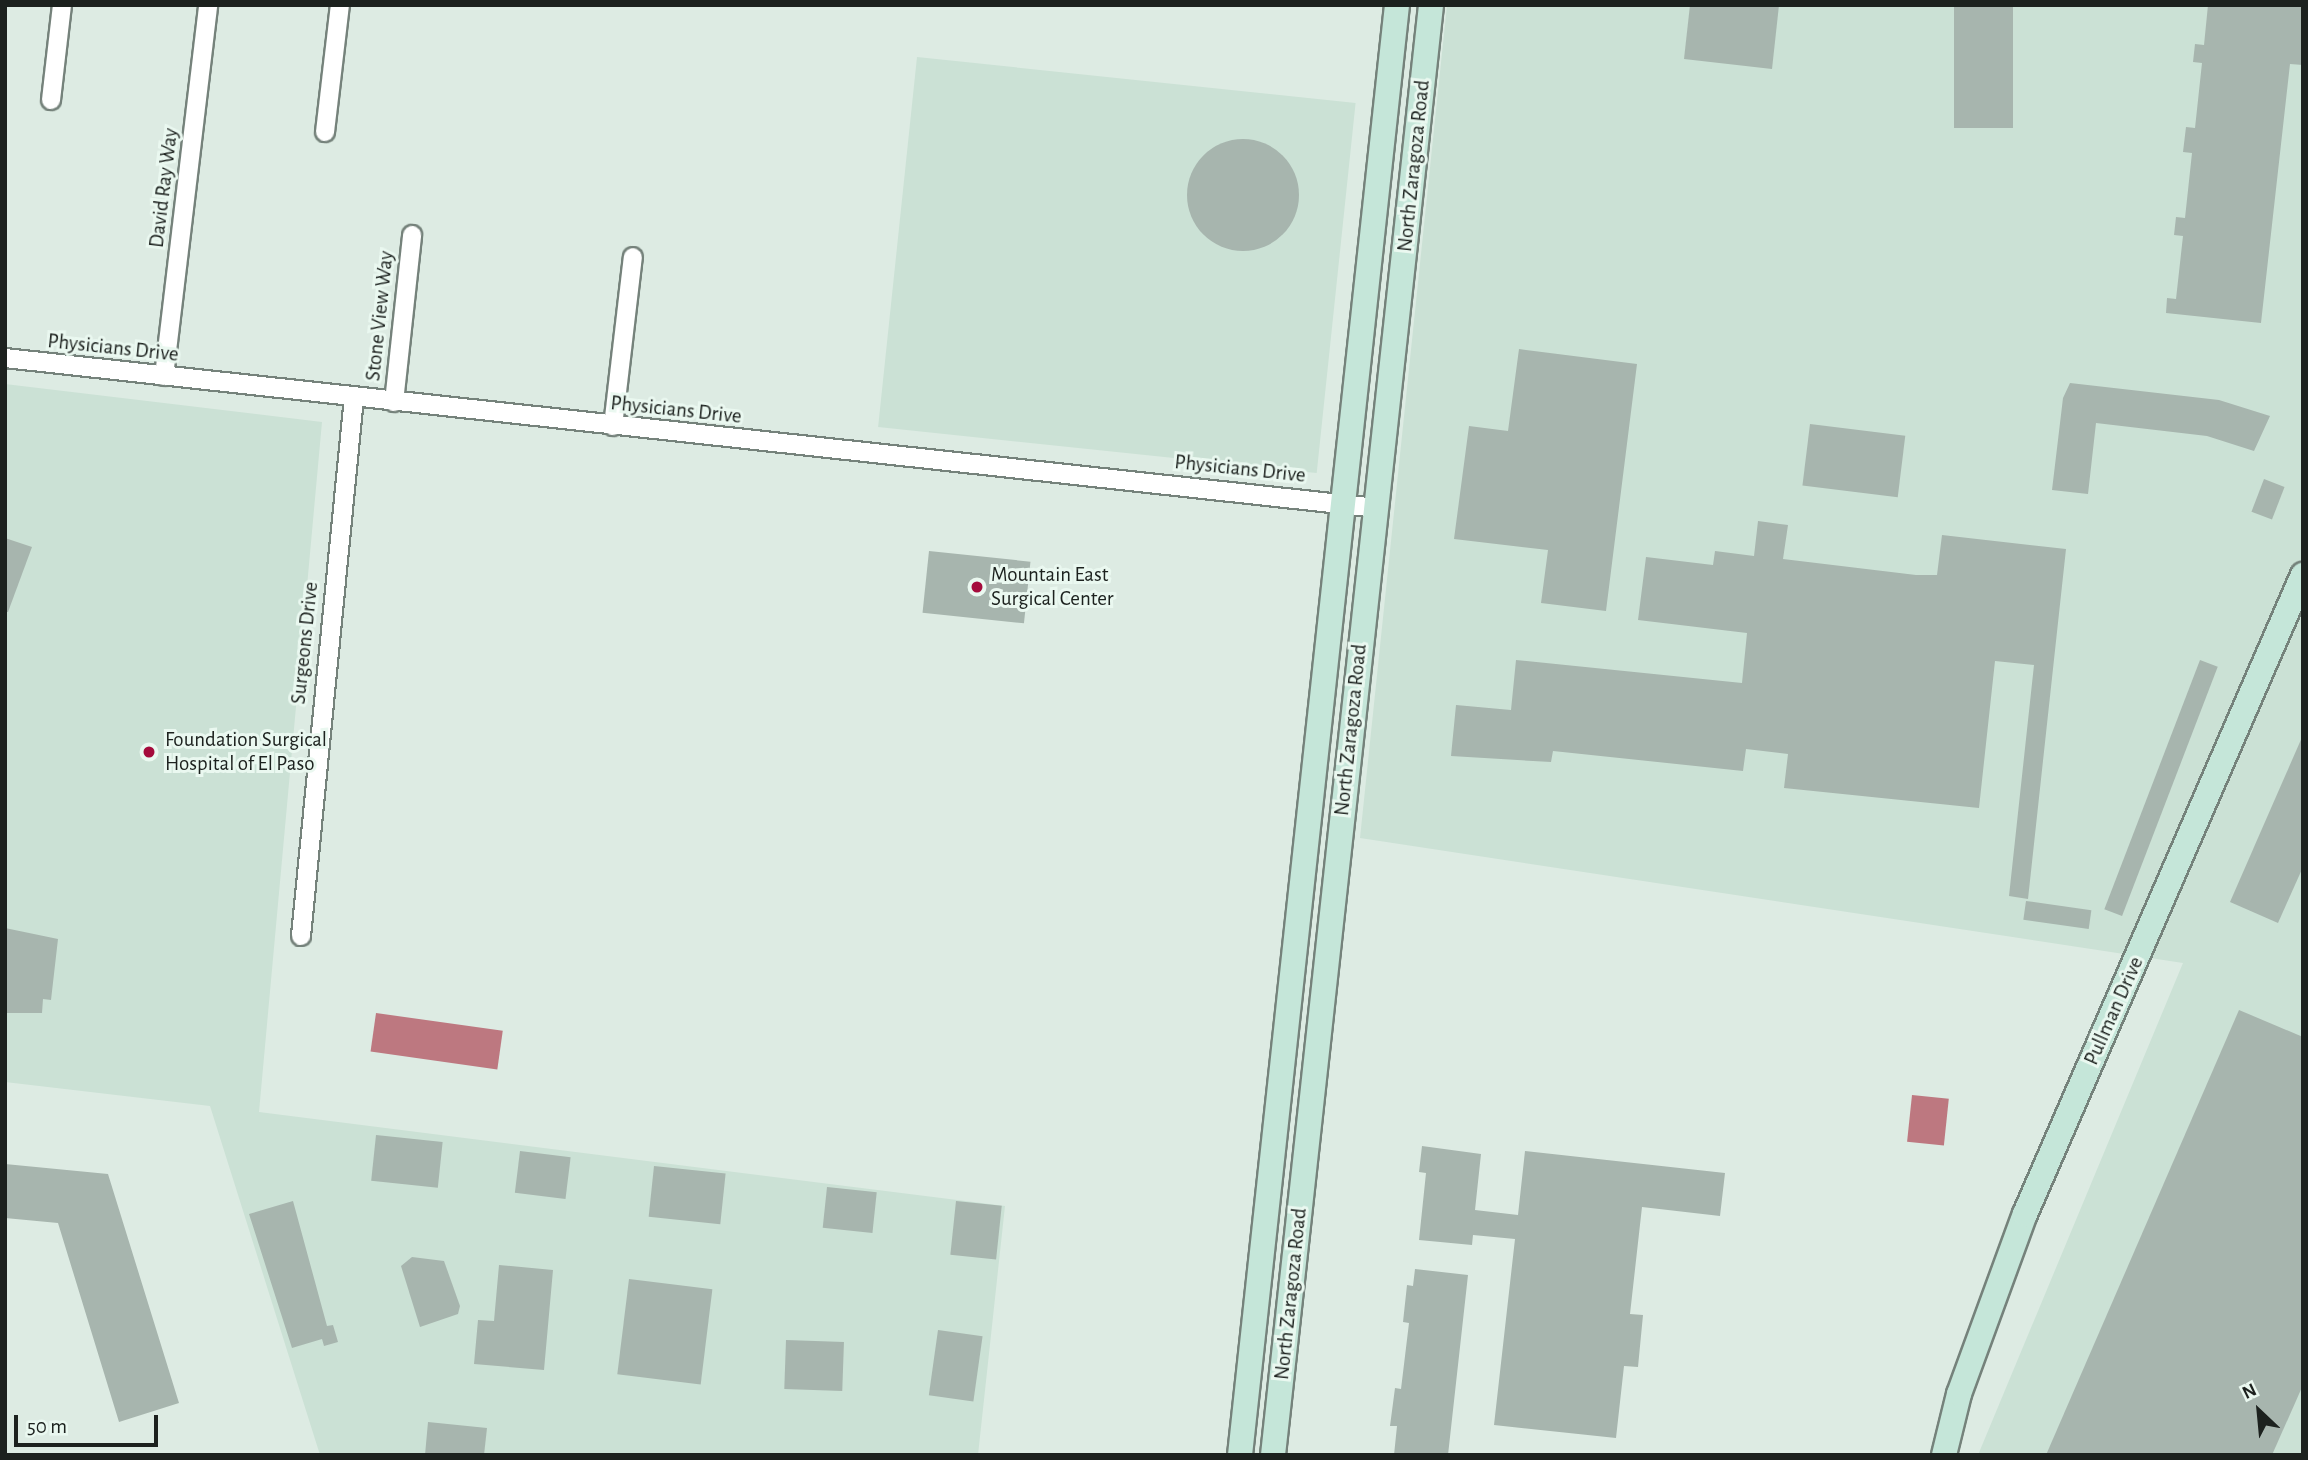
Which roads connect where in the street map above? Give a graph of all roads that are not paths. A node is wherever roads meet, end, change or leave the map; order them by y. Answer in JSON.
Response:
{"nodes":[{"id":1,"x":62,"y":5,"type":"edge"},
{"id":2,"x":208,"y":5,"type":"edge"},
{"id":3,"x":340,"y":5,"type":"edge"},
{"id":4,"x":1397,"y":5,"type":"edge"},
{"id":5,"x":1431,"y":5,"type":"edge"},
{"id":6,"x":51,"y":100,"type":"dead end"},
{"id":7,"x":326,"y":132,"type":"dead end"},
{"id":8,"x":1374,"y":216,"type":"junction"},
{"id":9,"x":412,"y":235,"type":"dead end"},
{"id":10,"x":633,"y":257,"type":"dead end"},
{"id":11,"x":1397,"y":324,"type":"junction"},
{"id":12,"x":5,"y":358,"type":"edge"},
{"id":13,"x":164,"y":376,"type":"junction"},
{"id":14,"x":354,"y":397,"type":"junction"},
{"id":15,"x":394,"y":402,"type":"junction"},
{"id":16,"x":613,"y":426,"type":"junction"},
{"id":17,"x":1343,"y":503,"type":"junction"},
{"id":18,"x":1376,"y":508,"type":"junction"},
{"id":19,"x":2303,"y":575,"type":"edge"},
{"id":20,"x":301,"y":936,"type":"dead end"},
{"id":21,"x":1291,"y":980,"type":"junction"},
{"id":22,"x":1316,"y":1047,"type":"junction"},
{"id":23,"x":1240,"y":1455,"type":"edge"},
{"id":24,"x":1273,"y":1455,"type":"edge"},
{"id":25,"x":1944,"y":1455,"type":"edge"}],
"edges":[{"from":1,"to":6,"type":"street"},
{"from":2,"to":13,"type":"street","name":"David Ray Way"},
{"from":3,"to":7,"type":"street"},
{"from":4,"to":8,"type":"main road","name":"North Zaragoza Road"},
{"from":5,"to":11,"type":"main road","name":"North Zaragoza Road"},
{"from":8,"to":11,"type":"main road"},
{"from":8,"to":17,"type":"main road","name":"North Zaragoza Road"},
{"from":9,"to":15,"type":"street","name":"Stone View Way"},
{"from":10,"to":16,"type":"street"},
{"from":11,"to":18,"type":"main road","name":"North Zaragoza Road"},
{"from":12,"to":13,"type":"street","name":"Physicians Drive"},
{"from":13,"to":14,"type":"street","name":"Physicians Drive"},
{"from":14,"to":15,"type":"street","name":"Physicians Drive"},
{"from":14,"to":20,"type":"street","name":"Surgeons Drive"},
{"from":15,"to":16,"type":"street","name":"Physicians Drive"},
{"from":16,"to":17,"type":"street","name":"Physicians Drive"},
{"from":17,"to":18,"type":"street","name":"Physicians Drive"},
{"from":17,"to":21,"type":"main road","name":"North Zaragoza Road"},
{"from":18,"to":22,"type":"main road","name":"North Zaragoza Road"},
{"from":19,"to":25,"type":"main road","name":"Pullman Drive"},
{"from":21,"to":22,"type":"main road"},
{"from":21,"to":23,"type":"main road","name":"North Zaragoza Road"},
{"from":22,"to":24,"type":"main road","name":"North Zaragoza Road"}]}
